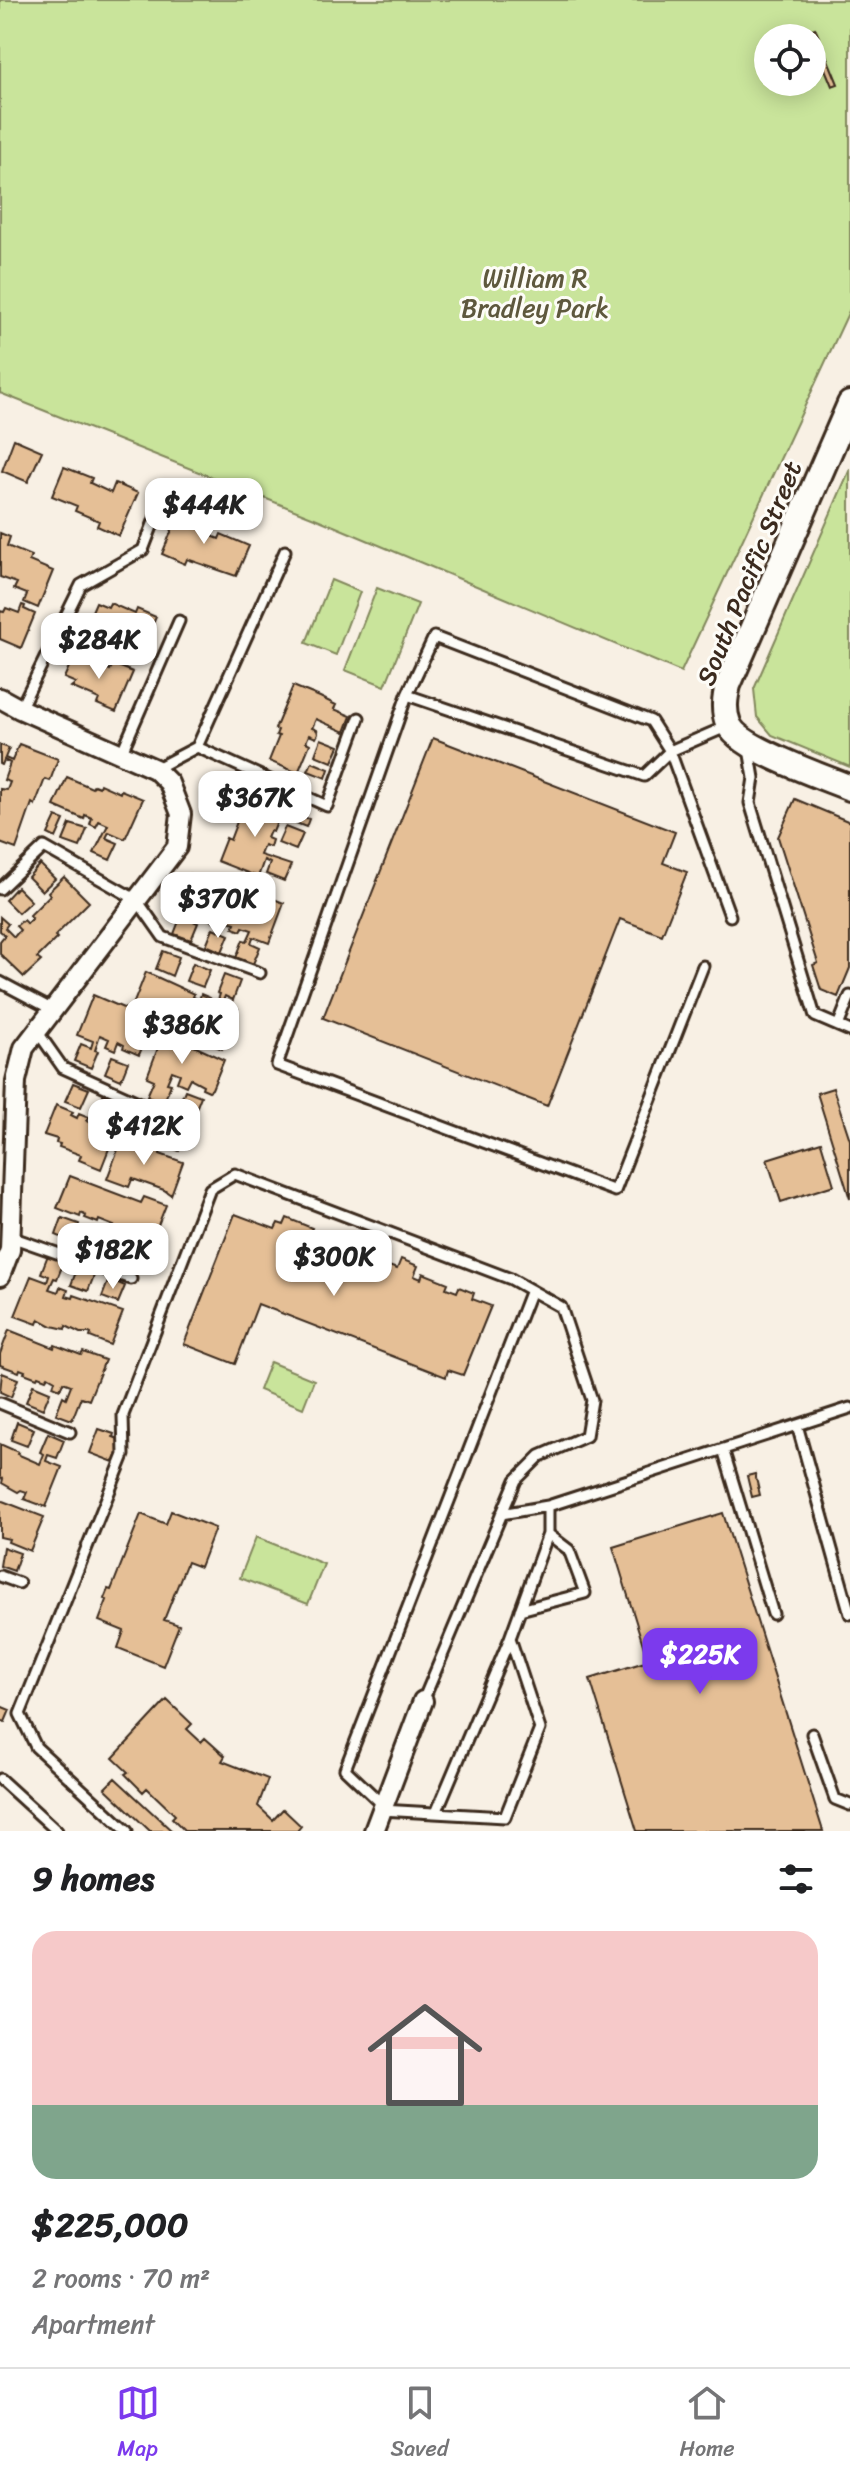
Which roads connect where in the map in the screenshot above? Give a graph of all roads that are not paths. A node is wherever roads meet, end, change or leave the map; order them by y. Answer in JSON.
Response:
{"nodes":[{"id":1,"x":850,"y":404,"type":"edge"},
{"id":2,"x":158,"y":511,"type":"dead end"},
{"id":3,"x":285,"y":551,"type":"dead end"},
{"id":4,"x":179,"y":621,"type":"dead end"},
{"id":5,"x":407,"y":695,"type":"junction"},
{"id":6,"x":6,"y":704,"type":"edge"},
{"id":7,"x":359,"y":718,"type":"dead end"},
{"id":8,"x":728,"y":726,"type":"junction"},
{"id":9,"x":749,"y":745,"type":"junction"},
{"id":10,"x":197,"y":747,"type":"junction"},
{"id":11,"x":670,"y":751,"type":"junction"},
{"id":12,"x":121,"y":754,"type":"junction"},
{"id":13,"x":155,"y":769,"type":"junction"},
{"id":14,"x":850,"y":788,"type":"edge"},
{"id":15,"x":0,"y":889,"type":"edge"},
{"id":16,"x":137,"y":900,"type":"junction"},
{"id":17,"x":730,"y":916,"type":"dead end"},
{"id":18,"x":703,"y":966,"type":"dead end"},
{"id":19,"x":260,"y":973,"type":"dead end"},
{"id":20,"x":0,"y":982,"type":"edge"},
{"id":21,"x":850,"y":996,"type":"edge"},
{"id":22,"x":53,"y":1010,"type":"junction"},
{"id":23,"x":838,"y":1026,"type":"junction"},
{"id":24,"x":37,"y":1031,"type":"junction"},
{"id":25,"x":850,"y":1031,"type":"edge"},
{"id":26,"x":189,"y":1125,"type":"dead end"},
{"id":27,"x":7,"y":1156,"type":"edge"},
{"id":28,"x":11,"y":1237,"type":"junction"},
{"id":29,"x":0,"y":1276,"type":"edge"},
{"id":30,"x":131,"y":1279,"type":"dead end"},
{"id":31,"x":531,"y":1290,"type":"junction"},
{"id":32,"x":0,"y":1403,"type":"edge"},
{"id":33,"x":850,"y":1408,"type":"edge"},
{"id":34,"x":797,"y":1425,"type":"junction"},
{"id":35,"x":70,"y":1432,"type":"dead end"},
{"id":36,"x":723,"y":1449,"type":"junction"},
{"id":37,"x":548,"y":1506,"type":"junction"},
{"id":38,"x":501,"y":1514,"type":"junction"},
{"id":39,"x":548,"y":1534,"type":"junction"},
{"id":40,"x":0,"y":1576,"type":"edge"},
{"id":41,"x":19,"y":1583,"type":"dead end"},
{"id":42,"x":520,"y":1610,"type":"junction"},
{"id":43,"x":773,"y":1614,"type":"dead end"},
{"id":44,"x":850,"y":1614,"type":"edge"},
{"id":45,"x":510,"y":1638,"type":"junction"},
{"id":46,"x":423,"y":1701,"type":"joint"},
{"id":47,"x":812,"y":1734,"type":"dead end"},
{"id":48,"x":0,"y":1779,"type":"edge"},
{"id":49,"x":850,"y":1805,"type":"edge"},
{"id":50,"x":382,"y":1807,"type":"junction"},
{"id":51,"x":436,"y":1813,"type":"junction"},
{"id":52,"x":57,"y":1831,"type":"edge"},
{"id":53,"x":127,"y":1831,"type":"edge"},
{"id":54,"x":374,"y":1831,"type":"edge"}],
"edges":[{"from":1,"to":8,"type":"street","name":"South Pacific Street"},
{"from":2,"to":6,"type":"lane"},
{"from":3,"to":10,"type":"lane"},
{"from":4,"to":12,"type":"lane"},
{"from":5,"to":11,"type":"lane"},
{"from":5,"to":11,"type":"lane"},
{"from":5,"to":18,"type":"lane"},
{"from":6,"to":12,"type":"street"},
{"from":7,"to":10,"type":"lane"},
{"from":8,"to":9,"type":"street","name":"South Pacific Street"},
{"from":8,"to":11,"type":"lane"},
{"from":9,"to":14,"type":"street","name":"South Pacific Street"},
{"from":9,"to":23,"type":"lane"},
{"from":10,"to":13,"type":"lane"},
{"from":11,"to":17,"type":"lane"},
{"from":12,"to":13,"type":"street"},
{"from":13,"to":16,"type":"street"},
{"from":15,"to":16,"type":"lane"},
{"from":16,"to":19,"type":"lane"},
{"from":16,"to":22,"type":"street"},
{"from":20,"to":22,"type":"lane"},
{"from":21,"to":23,"type":"lane"},
{"from":22,"to":24,"type":"street"},
{"from":23,"to":25,"type":"lane"},
{"from":24,"to":26,"type":"lane"},
{"from":24,"to":27,"type":"street"},
{"from":27,"to":28,"type":"street"},
{"from":28,"to":29,"type":"street"},
{"from":28,"to":30,"type":"lane"},
{"from":31,"to":38,"type":"lane"},
{"from":31,"to":50,"type":"lane"},
{"from":31,"to":53,"type":"lane"},
{"from":32,"to":35,"type":"lane"},
{"from":33,"to":34,"type":"lane"},
{"from":34,"to":36,"type":"lane"},
{"from":34,"to":44,"type":"lane"},
{"from":36,"to":37,"type":"lane"},
{"from":36,"to":43,"type":"lane"},
{"from":37,"to":38,"type":"lane"},
{"from":37,"to":39,"type":"lane"},
{"from":38,"to":46,"type":"lane"},
{"from":39,"to":42,"type":"lane"},
{"from":39,"to":42,"type":"lane"},
{"from":40,"to":41,"type":"lane"},
{"from":42,"to":45,"type":"lane"},
{"from":45,"to":51,"type":"lane"},
{"from":45,"to":51,"type":"lane"},
{"from":46,"to":50,"type":"street"},
{"from":47,"to":49,"type":"lane"},
{"from":48,"to":52,"type":"lane"},
{"from":50,"to":51,"type":"lane"},
{"from":50,"to":54,"type":"street"}]}
